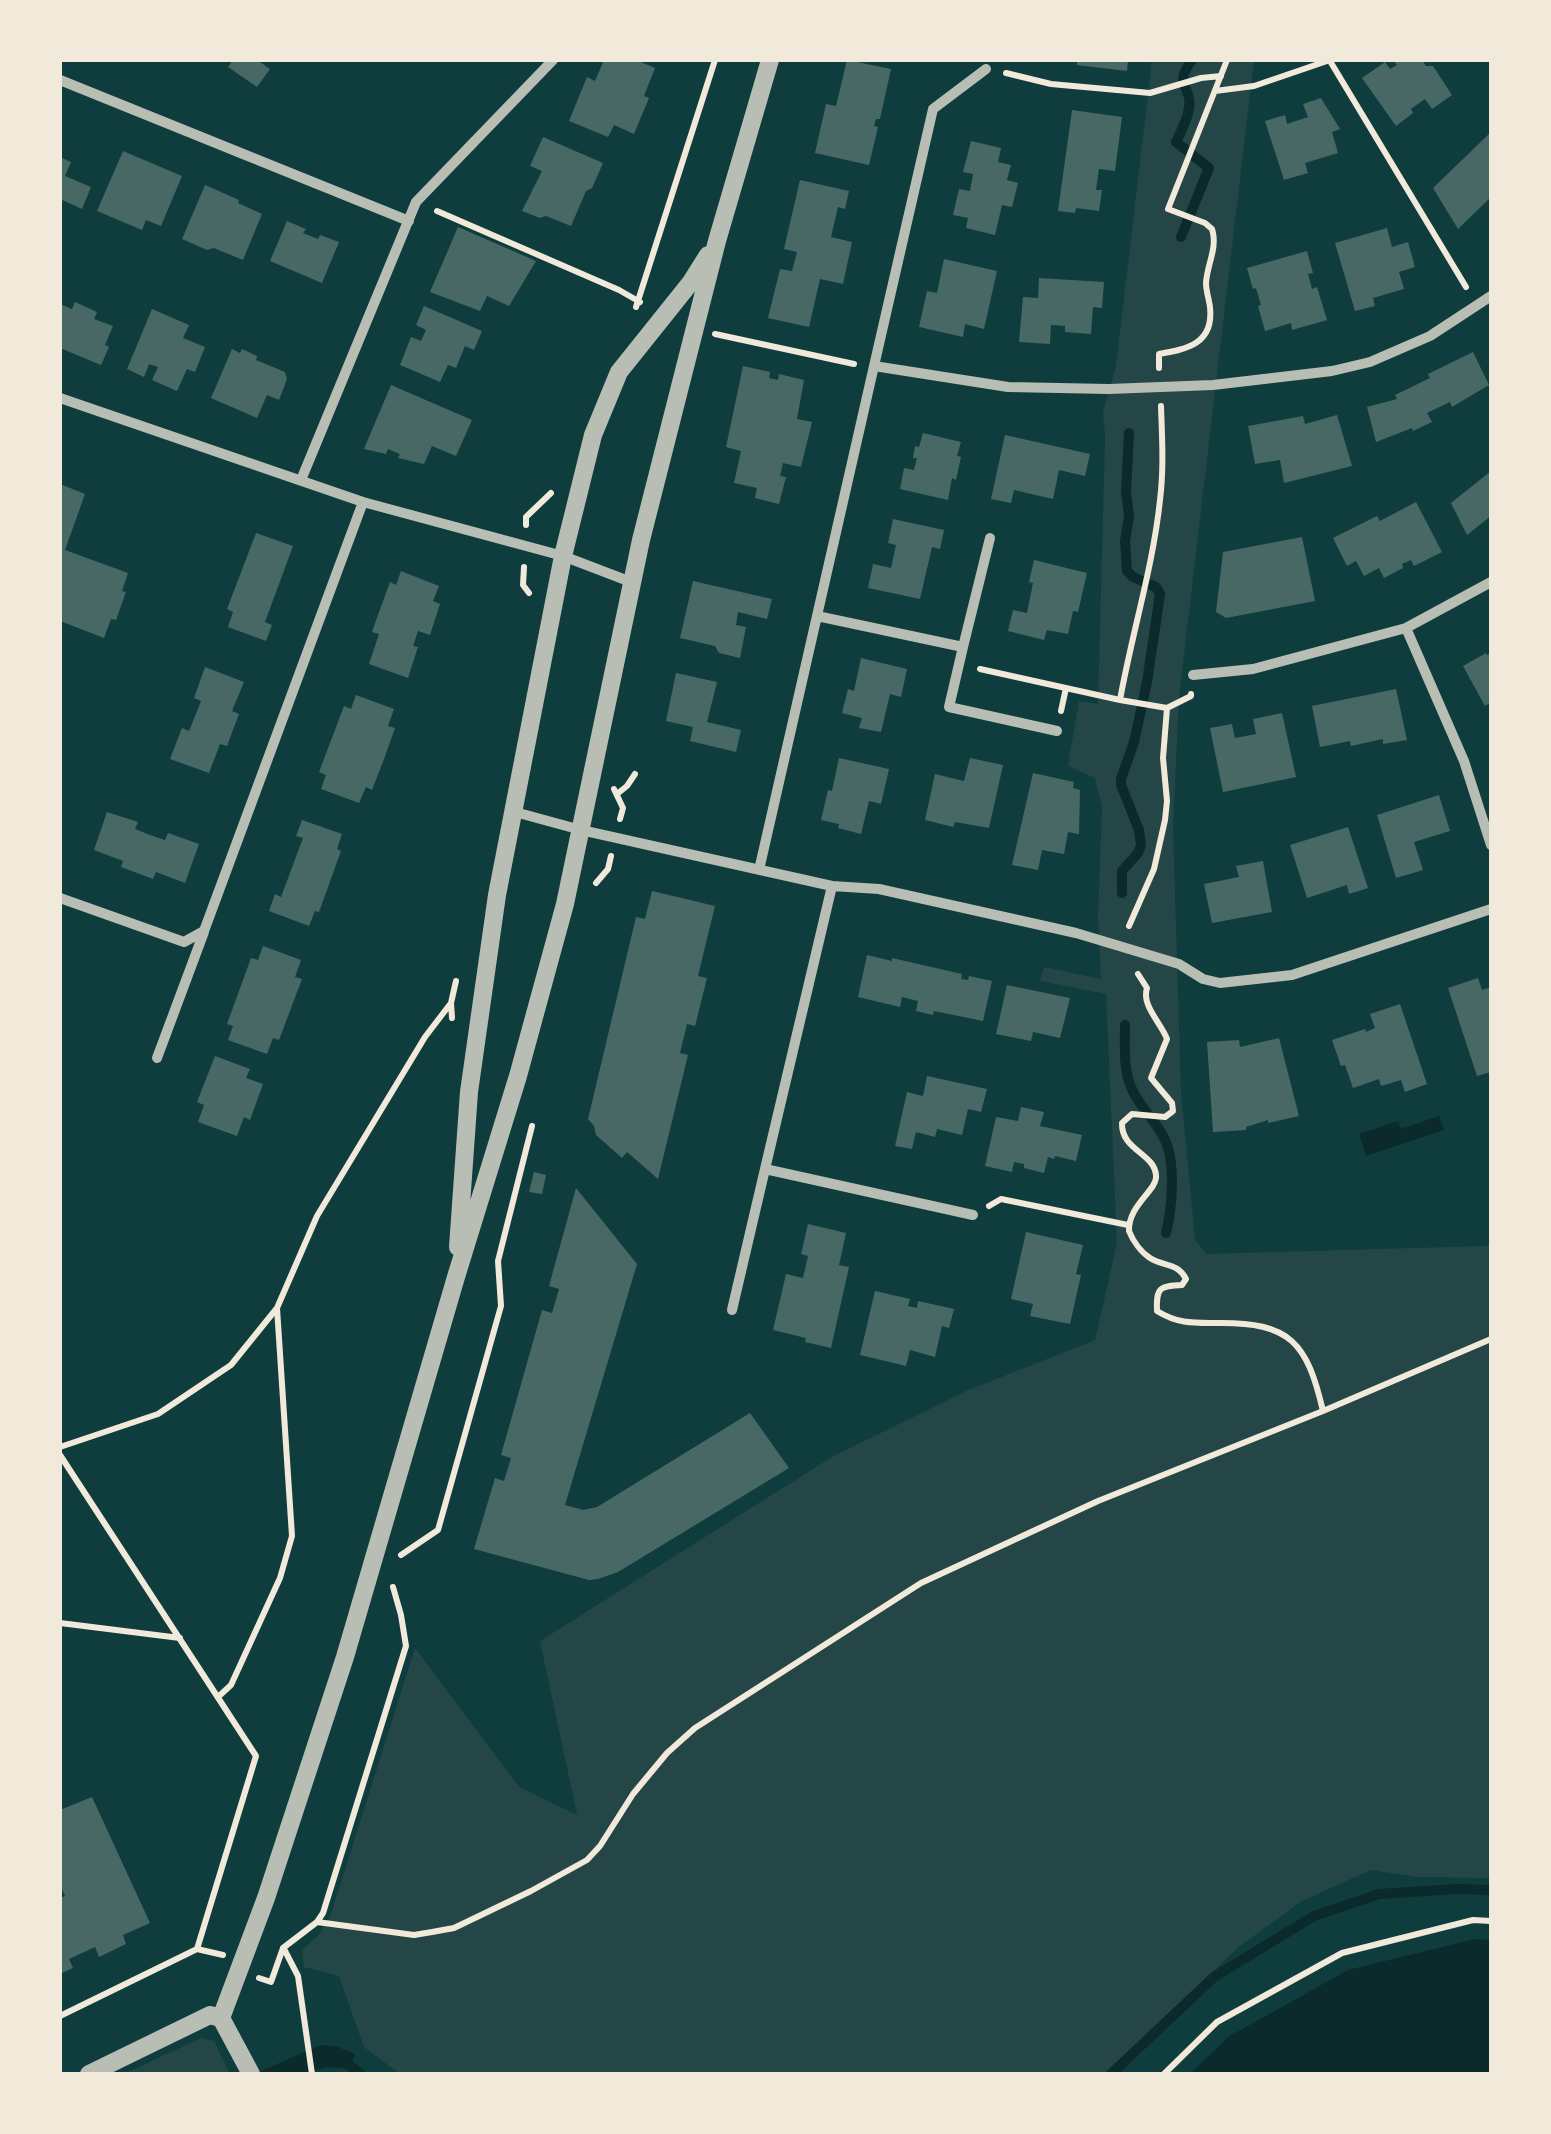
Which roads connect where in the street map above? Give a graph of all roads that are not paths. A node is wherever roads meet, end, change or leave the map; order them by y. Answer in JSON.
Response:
{"nodes":[{"id":1,"x":553,"y":60,"type":"edge"},
{"id":2,"x":770,"y":60,"type":"edge"},
{"id":3,"x":986,"y":69,"type":"road end"},
{"id":4,"x":60,"y":80,"type":"edge"},
{"id":5,"x":409,"y":221,"type":"junction"},
{"id":6,"x":717,"y":241,"type":"junction"},
{"id":7,"x":1491,"y":296,"type":"edge"},
{"id":8,"x":874,"y":366,"type":"junction"},
{"id":9,"x":60,"y":398,"type":"edge"},
{"id":10,"x":300,"y":480,"type":"junction"},
{"id":11,"x":363,"y":502,"type":"junction"},
{"id":12,"x":990,"y":538,"type":"dead end"},
{"id":13,"x":563,"y":556,"type":"junction"},
{"id":14,"x":631,"y":582,"type":"junction"},
{"id":15,"x":1491,"y":582,"type":"edge"},
{"id":16,"x":818,"y":616,"type":"junction"},
{"id":17,"x":1406,"y":628,"type":"junction"},
{"id":18,"x":963,"y":647,"type":"junction"},
{"id":19,"x":1193,"y":675,"type":"dead end"},
{"id":20,"x":1057,"y":731,"type":"dead end"},
{"id":21,"x":515,"y":812,"type":"junction"},
{"id":22,"x":581,"y":830,"type":"junction"},
{"id":23,"x":1491,"y":844,"type":"edge"},
{"id":24,"x":759,"y":870,"type":"junction"},
{"id":25,"x":832,"y":886,"type":"junction"},
{"id":26,"x":60,"y":898,"type":"edge"},
{"id":27,"x":1491,"y":909,"type":"edge"},
{"id":28,"x":204,"y":931,"type":"junction"},
{"id":29,"x":157,"y":1058,"type":"dead end"},
{"id":30,"x":766,"y":1168,"type":"junction"},
{"id":31,"x":974,"y":1214,"type":"road end"},
{"id":32,"x":456,"y":1277,"type":"junction"},
{"id":33,"x":732,"y":1310,"type":"dead end"},
{"id":34,"x":222,"y":2018,"type":"junction"},
{"id":35,"x":89,"y":2074,"type":"edge"},
{"id":36,"x":251,"y":2074,"type":"edge"}],
"edges":[{"from":1,"to":5,"type":"street"},
{"from":2,"to":6,"type":"street"},
{"from":3,"to":8,"type":"street"},
{"from":4,"to":5,"type":"street"},
{"from":5,"to":10,"type":"street"},
{"from":6,"to":13,"type":"street"},
{"from":6,"to":14,"type":"street"},
{"from":7,"to":8,"type":"street"},
{"from":8,"to":16,"type":"street"},
{"from":9,"to":10,"type":"street"},
{"from":10,"to":11,"type":"street"},
{"from":11,"to":13,"type":"street"},
{"from":11,"to":28,"type":"street"},
{"from":12,"to":18,"type":"street"},
{"from":13,"to":14,"type":"street"},
{"from":13,"to":21,"type":"street"},
{"from":14,"to":22,"type":"street"},
{"from":15,"to":17,"type":"street"},
{"from":16,"to":18,"type":"street"},
{"from":16,"to":24,"type":"street"},
{"from":17,"to":19,"type":"street"},
{"from":17,"to":23,"type":"street"},
{"from":18,"to":20,"type":"street"},
{"from":21,"to":22,"type":"street"},
{"from":21,"to":32,"type":"street"},
{"from":22,"to":24,"type":"street"},
{"from":22,"to":32,"type":"street"},
{"from":24,"to":25,"type":"street"},
{"from":25,"to":27,"type":"street"},
{"from":25,"to":30,"type":"street"},
{"from":26,"to":28,"type":"street"},
{"from":28,"to":29,"type":"street"},
{"from":30,"to":31,"type":"street"},
{"from":30,"to":33,"type":"street"},
{"from":32,"to":34,"type":"street"},
{"from":34,"to":35,"type":"street"},
{"from":34,"to":36,"type":"street"}]}
